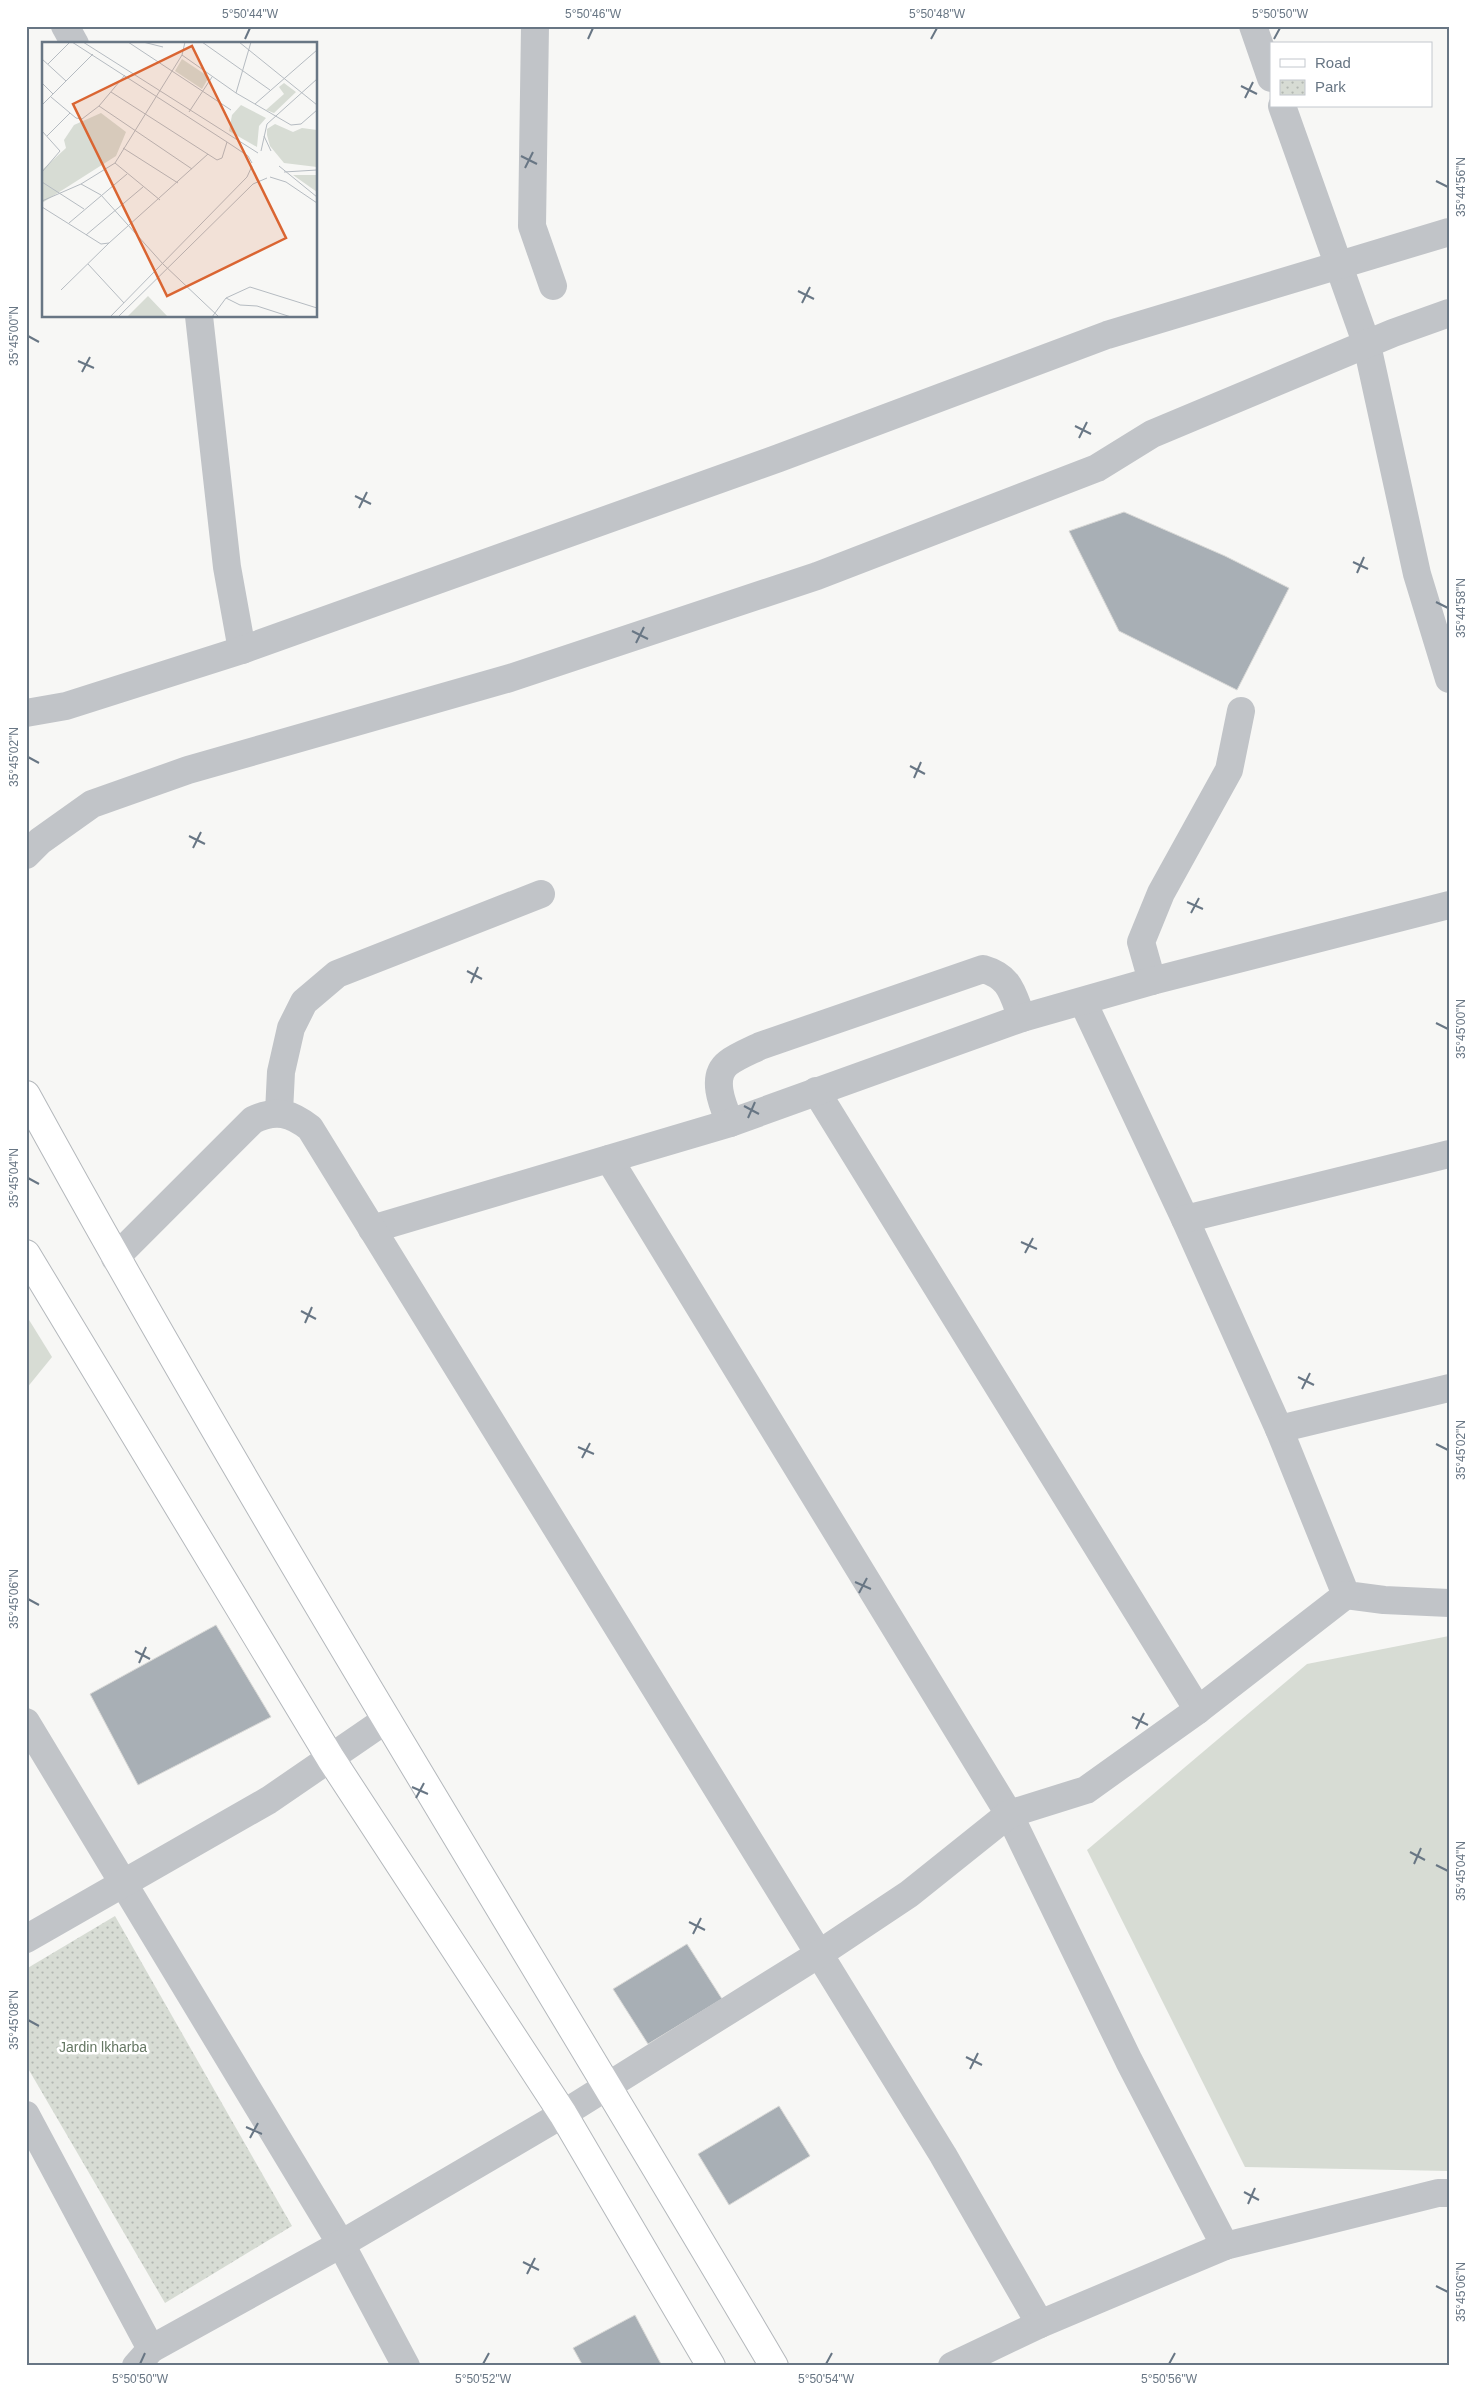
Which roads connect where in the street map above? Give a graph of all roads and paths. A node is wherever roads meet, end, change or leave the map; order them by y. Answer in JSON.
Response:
{"nodes":[{"id":1,"x":65,"y":26,"type":"edge"},
{"id":2,"x":535,"y":26,"type":"edge"},
{"id":3,"x":1253,"y":26,"type":"edge"},
{"id":4,"x":74,"y":42,"type":"edge"},
{"id":5,"x":1270,"y":75,"type":"edge"},
{"id":6,"x":1283,"y":108,"type":"edge"},
{"id":7,"x":1449,"y":232,"type":"edge"},
{"id":8,"x":1339,"y":266,"type":"junction"},
{"id":9,"x":553,"y":286,"type":"dead end"},
{"id":10,"x":1449,"y":313,"type":"edge"},
{"id":11,"x":199,"y":318,"type":"edge"},
{"id":12,"x":1367,"y":345,"type":"junction"},
{"id":13,"x":242,"y":650,"type":"junction"},
{"id":14,"x":1449,"y":680,"type":"edge"},
{"id":15,"x":1241,"y":711,"type":"dead end"},
{"id":16,"x":26,"y":713,"type":"edge"},
{"id":17,"x":26,"y":855,"type":"edge"},
{"id":18,"x":541,"y":894,"type":"dead end"},
{"id":19,"x":1449,"y":905,"type":"edge"},
{"id":20,"x":1152,"y":981,"type":"junction"},
{"id":21,"x":1083,"y":1002,"type":"junction"},
{"id":22,"x":1022,"y":1018,"type":"junction"},
{"id":23,"x":816,"y":1090,"type":"junction"},
{"id":24,"x":26,"y":1095,"type":"edge"},
{"id":25,"x":279,"y":1112,"type":"junction"},
{"id":26,"x":730,"y":1123,"type":"junction"},
{"id":27,"x":1449,"y":1154,"type":"edge"},
{"id":28,"x":609,"y":1159,"type":"junction"},
{"id":29,"x":1185,"y":1219,"type":"junction"},
{"id":30,"x":372,"y":1229,"type":"junction"},
{"id":31,"x":26,"y":1254,"type":"edge"},
{"id":32,"x":115,"y":1258,"type":"junction"},
{"id":33,"x":1449,"y":1388,"type":"edge"},
{"id":34,"x":1278,"y":1429,"type":"junction"},
{"id":35,"x":1346,"y":1595,"type":"junction"},
{"id":36,"x":1449,"y":1603,"type":"edge"},
{"id":37,"x":1198,"y":1710,"type":"junction"},
{"id":38,"x":387,"y":1718,"type":"junction"},
{"id":39,"x":26,"y":1722,"type":"edge"},
{"id":40,"x":331,"y":1759,"type":"junction"},
{"id":41,"x":1009,"y":1814,"type":"junction"},
{"id":42,"x":124,"y":1883,"type":"junction"},
{"id":43,"x":26,"y":1939,"type":"edge"},
{"id":44,"x":819,"y":1954,"type":"junction"},
{"id":45,"x":608,"y":2085,"type":"junction"},
{"id":46,"x":563,"y":2114,"type":"junction"},
{"id":47,"x":26,"y":2115,"type":"edge"},
{"id":48,"x":1449,"y":2193,"type":"edge"},
{"id":49,"x":341,"y":2244,"type":"junction"},
{"id":50,"x":1225,"y":2246,"type":"junction"},
{"id":51,"x":1040,"y":2324,"type":"junction"},
{"id":52,"x":144,"y":2357,"type":"edge"},
{"id":53,"x":406,"y":2366,"type":"edge"},
{"id":54,"x":711,"y":2366,"type":"edge"},
{"id":55,"x":774,"y":2366,"type":"edge"},
{"id":56,"x":952,"y":2366,"type":"edge"}],
"edges":[{"from":1,"to":4,"type":"street"},
{"from":2,"to":9,"type":"street"},
{"from":3,"to":5,"type":"street"},
{"from":6,"to":8,"type":"street"},
{"from":7,"to":8,"type":"street"},
{"from":8,"to":12,"type":"street"},
{"from":8,"to":13,"type":"street"},
{"from":10,"to":12,"type":"street"},
{"from":11,"to":13,"type":"street"},
{"from":12,"to":14,"type":"street"},
{"from":12,"to":17,"type":"street"},
{"from":13,"to":16,"type":"street"},
{"from":15,"to":20,"type":"street"},
{"from":18,"to":25,"type":"street"},
{"from":19,"to":20,"type":"street"},
{"from":20,"to":21,"type":"street"},
{"from":21,"to":22,"type":"street"},
{"from":21,"to":29,"type":"street"},
{"from":22,"to":23,"type":"street"},
{"from":22,"to":26,"type":"street"},
{"from":23,"to":26,"type":"street"},
{"from":23,"to":37,"type":"street"},
{"from":24,"to":32,"type":"main road"},
{"from":25,"to":30,"type":"street"},
{"from":25,"to":32,"type":"street"},
{"from":26,"to":28,"type":"street"},
{"from":27,"to":29,"type":"street"},
{"from":28,"to":30,"type":"street"},
{"from":28,"to":41,"type":"street"},
{"from":29,"to":34,"type":"street"},
{"from":30,"to":44,"type":"street"},
{"from":31,"to":40,"type":"main road"},
{"from":32,"to":38,"type":"main road"},
{"from":33,"to":34,"type":"street"},
{"from":34,"to":35,"type":"street"},
{"from":35,"to":36,"type":"street"},
{"from":35,"to":37,"type":"street"},
{"from":37,"to":41,"type":"street"},
{"from":38,"to":40,"type":"street"},
{"from":38,"to":45,"type":"main road"},
{"from":39,"to":42,"type":"street"},
{"from":40,"to":42,"type":"street"},
{"from":40,"to":46,"type":"main road"},
{"from":41,"to":44,"type":"street"},
{"from":41,"to":50,"type":"street"},
{"from":42,"to":43,"type":"street"},
{"from":42,"to":49,"type":"street"},
{"from":44,"to":45,"type":"street"},
{"from":44,"to":51,"type":"street"},
{"from":45,"to":46,"type":"street"},
{"from":45,"to":55,"type":"main road"},
{"from":46,"to":49,"type":"street"},
{"from":46,"to":54,"type":"main road"},
{"from":47,"to":52,"type":"street"},
{"from":48,"to":50,"type":"street"},
{"from":49,"to":52,"type":"street"},
{"from":49,"to":53,"type":"street"},
{"from":50,"to":51,"type":"street"},
{"from":51,"to":56,"type":"street"}]}
